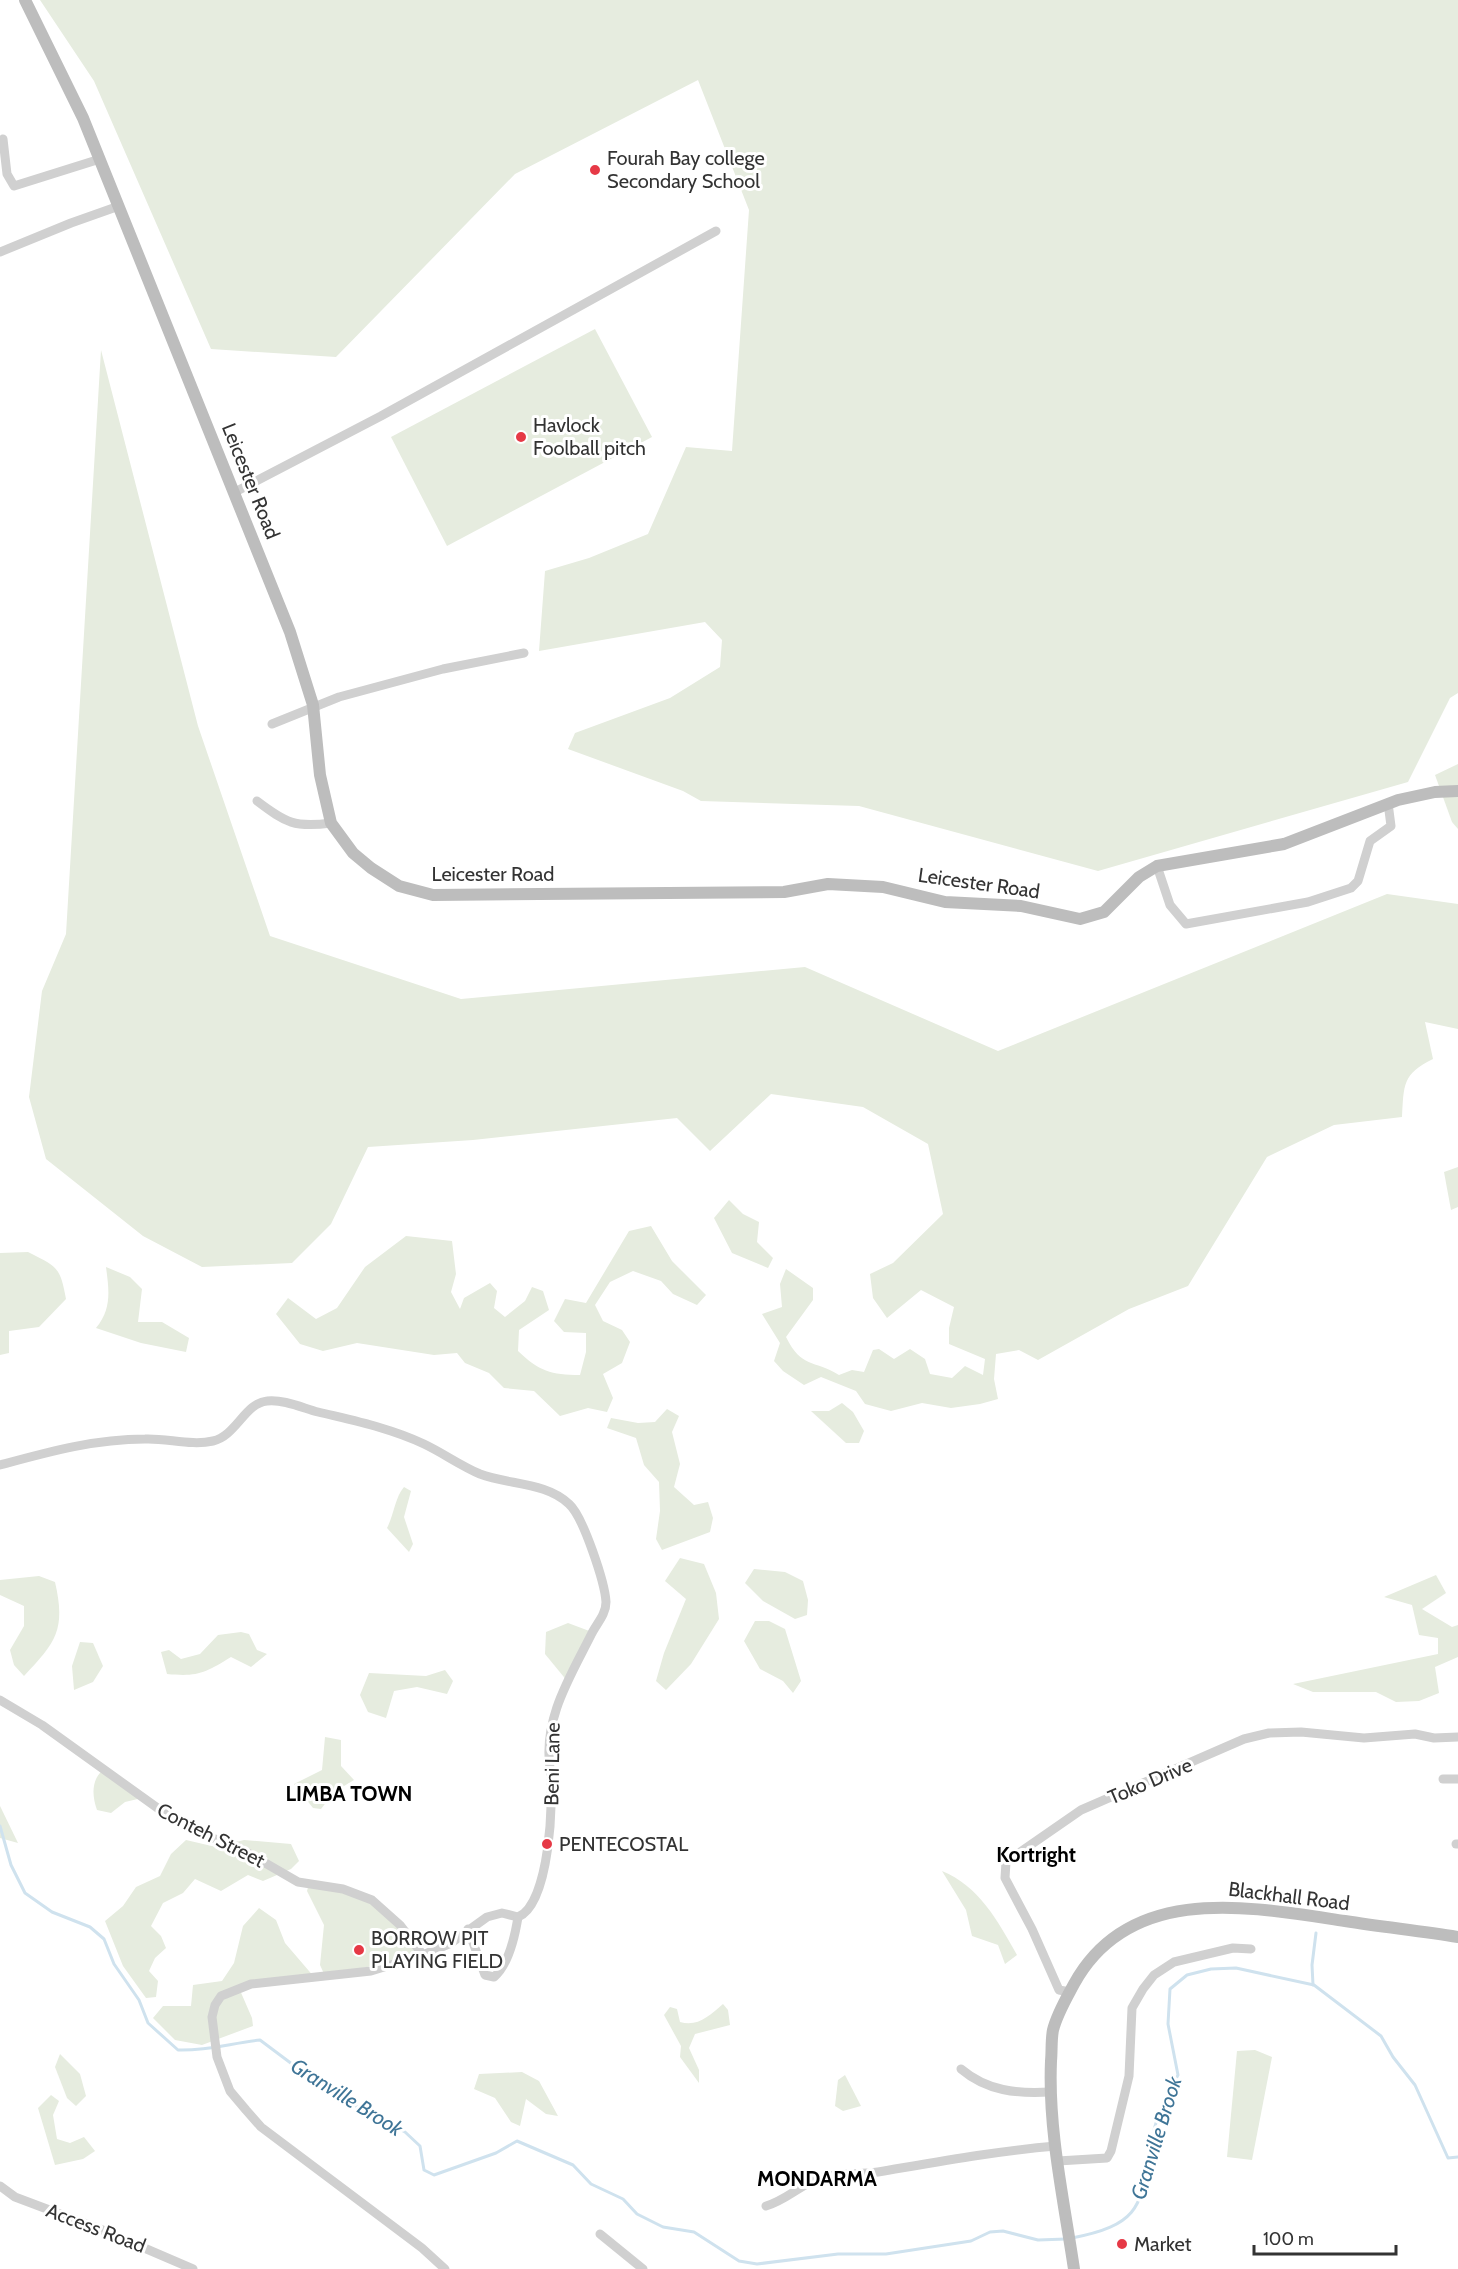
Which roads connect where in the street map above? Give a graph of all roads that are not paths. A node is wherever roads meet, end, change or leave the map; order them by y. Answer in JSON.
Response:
{"nodes":[{"id":1,"x":25,"y":0,"type":"edge"},
{"id":2,"x":3,"y":139,"type":"dead end"},
{"id":3,"x":99,"y":159,"type":"junction"},
{"id":4,"x":120,"y":206,"type":"junction"},
{"id":5,"x":716,"y":231,"type":"dead end"},
{"id":6,"x":0,"y":252,"type":"edge"},
{"id":7,"x":235,"y":492,"type":"junction"},
{"id":8,"x":524,"y":653,"type":"dead end"},
{"id":9,"x":313,"y":705,"type":"junction"},
{"id":10,"x":272,"y":724,"type":"dead end"},
{"id":11,"x":1458,"y":791,"type":"edge"},
{"id":12,"x":257,"y":801,"type":"dead end"},
{"id":13,"x":1388,"y":803,"type":"junction"},
{"id":14,"x":331,"y":823,"type":"junction"},
{"id":15,"x":1157,"y":866,"type":"junction"},
{"id":16,"x":0,"y":1465,"type":"edge"},
{"id":17,"x":0,"y":1700,"type":"edge"},
{"id":18,"x":1458,"y":1737,"type":"edge"},
{"id":19,"x":1443,"y":1779,"type":"dead end"},
{"id":20,"x":1458,"y":1779,"type":"edge"},
{"id":21,"x":518,"y":1917,"type":"junction"},
{"id":22,"x":468,"y":1929,"type":"junction"},
{"id":23,"x":1458,"y":1937,"type":"edge"},
{"id":24,"x":1251,"y":1949,"type":"dead end"},
{"id":25,"x":423,"y":1956,"type":"junction"},
{"id":26,"x":1070,"y":1992,"type":"junction"},
{"id":27,"x":961,"y":2069,"type":"dead end"},
{"id":28,"x":1050,"y":2092,"type":"junction"},
{"id":29,"x":1056,"y":2146,"type":"junction"},
{"id":30,"x":1058,"y":2162,"type":"junction"},
{"id":31,"x":0,"y":2186,"type":"edge"},
{"id":32,"x":766,"y":2206,"type":"dead end"},
{"id":33,"x":600,"y":2234,"type":"dead end"},
{"id":34,"x":193,"y":2269,"type":"edge"},
{"id":35,"x":445,"y":2269,"type":"edge"},
{"id":36,"x":643,"y":2269,"type":"edge"},
{"id":37,"x":1074,"y":2269,"type":"edge"}],
"edges":[{"from":1,"to":3,"type":"street","name":"Leicester Road"},
{"from":2,"to":3,"type":"street"},
{"from":3,"to":4,"type":"street","name":"Leicester Road"},
{"from":4,"to":6,"type":"street"},
{"from":4,"to":7,"type":"street","name":"Leicester Road"},
{"from":5,"to":7,"type":"street"},
{"from":7,"to":9,"type":"street","name":"Leicester Road"},
{"from":8,"to":9,"type":"street"},
{"from":9,"to":10,"type":"street"},
{"from":9,"to":14,"type":"street","name":"Leicester Road"},
{"from":11,"to":13,"type":"street","name":"Leicester Road"},
{"from":12,"to":14,"type":"street"},
{"from":13,"to":15,"type":"street","name":"Leicester Road"},
{"from":13,"to":15,"type":"street"},
{"from":14,"to":15,"type":"street","name":"Leicester Road"},
{"from":16,"to":21,"type":"street","name":"Beni Lane"},
{"from":17,"to":25,"type":"street","name":"Conteh Street"},
{"from":18,"to":26,"type":"street","name":"Toko Drive"},
{"from":19,"to":20,"type":"street"},
{"from":21,"to":22,"type":"street"},
{"from":21,"to":22,"type":"street"},
{"from":22,"to":25,"type":"street"},
{"from":23,"to":26,"type":"street","name":"Blackhall Road"},
{"from":24,"to":30,"type":"street"},
{"from":25,"to":35,"type":"street"},
{"from":26,"to":28,"type":"street","name":"Blackhall Road"},
{"from":27,"to":28,"type":"street"},
{"from":28,"to":29,"type":"street","name":"Blackhall Road"},
{"from":29,"to":30,"type":"street","name":"Blackhall Road"},
{"from":29,"to":32,"type":"street"},
{"from":30,"to":37,"type":"street","name":"Blackhall Road"},
{"from":31,"to":34,"type":"street","name":"Access Road"},
{"from":33,"to":36,"type":"street"}]}
